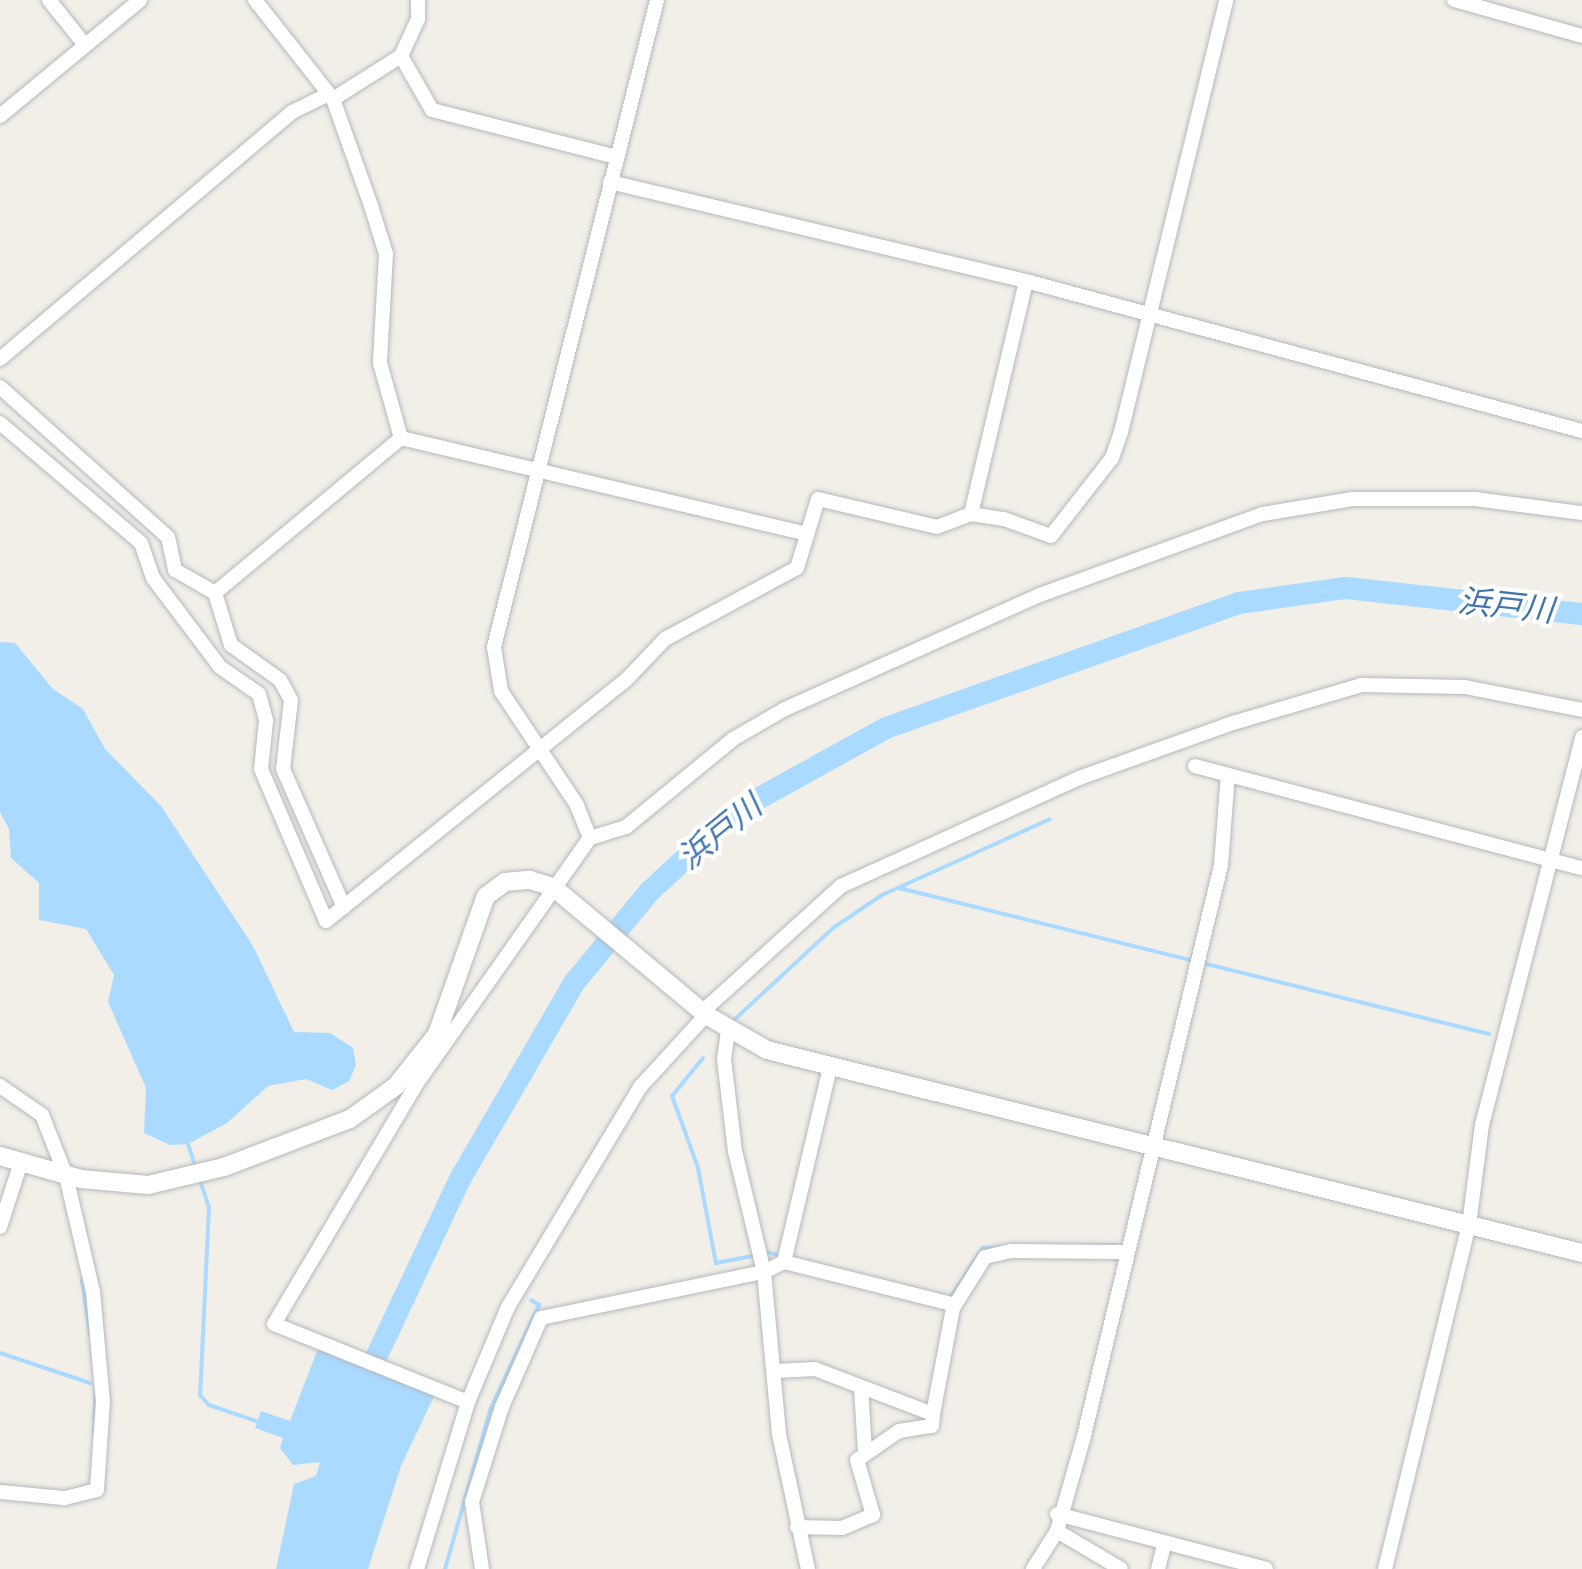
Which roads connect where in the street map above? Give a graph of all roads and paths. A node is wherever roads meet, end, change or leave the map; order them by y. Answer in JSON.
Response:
{"nodes":[{"id":1,"x":49,"y":0,"type":"edge"},
{"id":2,"x":140,"y":0,"type":"edge"},
{"id":3,"x":254,"y":0,"type":"edge"},
{"id":4,"x":418,"y":0,"type":"edge"},
{"id":5,"x":657,"y":0,"type":"edge"},
{"id":6,"x":1226,"y":0,"type":"edge"},
{"id":7,"x":1454,"y":0,"type":"edge"},
{"id":8,"x":1489,"y":5,"type":"edge"},
{"id":9,"x":1582,"y":36,"type":"edge"},
{"id":10,"x":85,"y":45,"type":"junction"},
{"id":11,"x":401,"y":56,"type":"junction"},
{"id":12,"x":329,"y":97,"type":"junction"},
{"id":13,"x":0,"y":116,"type":"edge"},
{"id":14,"x":617,"y":157,"type":"junction"},
{"id":15,"x":610,"y":182,"type":"junction"},
{"id":16,"x":1026,"y":282,"type":"junction"},
{"id":17,"x":1150,"y":313,"type":"junction"},
{"id":18,"x":0,"y":360,"type":"edge"},
{"id":19,"x":0,"y":387,"type":"edge"},
{"id":20,"x":0,"y":423,"type":"edge"},
{"id":21,"x":1582,"y":431,"type":"edge"},
{"id":22,"x":401,"y":438,"type":"junction"},
{"id":23,"x":539,"y":469,"type":"junction"},
{"id":24,"x":971,"y":514,"type":"junction"},
{"id":25,"x":1582,"y":514,"type":"edge"},
{"id":26,"x":807,"y":534,"type":"junction"},
{"id":27,"x":216,"y":592,"type":"junction"},
{"id":28,"x":1582,"y":710,"type":"edge"},
{"id":29,"x":1582,"y":736,"type":"edge"},
{"id":30,"x":542,"y":746,"type":"junction"},
{"id":31,"x":1195,"y":766,"type":"dead end"},
{"id":32,"x":1228,"y":775,"type":"junction"},
{"id":33,"x":594,"y":837,"type":"junction"},
{"id":34,"x":1548,"y":859,"type":"junction"},
{"id":35,"x":1582,"y":868,"type":"edge"},
{"id":36,"x":553,"y":886,"type":"junction"},
{"id":37,"x":344,"y":907,"type":"junction"},
{"id":38,"x":704,"y":1014,"type":"junction"},
{"id":39,"x":728,"y":1031,"type":"junction"},
{"id":40,"x":830,"y":1067,"type":"junction"},
{"id":41,"x":0,"y":1086,"type":"edge"},
{"id":42,"x":1149,"y":1146,"type":"junction"},
{"id":43,"x":0,"y":1156,"type":"edge"},
{"id":44,"x":20,"y":1162,"type":"junction"},
{"id":45,"x":66,"y":1176,"type":"junction"},
{"id":46,"x":1469,"y":1225,"type":"junction"},
{"id":47,"x":0,"y":1227,"type":"edge"},
{"id":48,"x":1124,"y":1252,"type":"junction"},
{"id":49,"x":1582,"y":1252,"type":"edge"},
{"id":50,"x":784,"y":1262,"type":"junction"},
{"id":51,"x":764,"y":1272,"type":"junction"},
{"id":52,"x":955,"y":1305,"type":"junction"},
{"id":53,"x":776,"y":1371,"type":"junction"},
{"id":54,"x":861,"y":1387,"type":"junction"},
{"id":55,"x":468,"y":1402,"type":"junction"},
{"id":56,"x":933,"y":1414,"type":"junction"},
{"id":57,"x":865,"y":1452,"type":"junction"},
{"id":58,"x":0,"y":1492,"type":"edge"},
{"id":59,"x":1057,"y":1514,"type":"junction"},
{"id":60,"x":797,"y":1527,"type":"junction"},
{"id":61,"x":1057,"y":1531,"type":"junction"},
{"id":62,"x":1164,"y":1545,"type":"junction"},
{"id":63,"x":417,"y":1569,"type":"edge"},
{"id":64,"x":482,"y":1569,"type":"edge"},
{"id":65,"x":808,"y":1569,"type":"edge"},
{"id":66,"x":1033,"y":1569,"type":"edge"},
{"id":67,"x":1121,"y":1569,"type":"edge"},
{"id":68,"x":1158,"y":1569,"type":"edge"},
{"id":69,"x":1266,"y":1569,"type":"edge"},
{"id":70,"x":1385,"y":1569,"type":"edge"}],
"edges":[{"from":1,"to":10,"type":"street"},
{"from":2,"to":10,"type":"street"},
{"from":3,"to":12,"type":"street"},
{"from":4,"to":11,"type":"street"},
{"from":5,"to":14,"type":"street"},
{"from":6,"to":17,"type":"street"},
{"from":7,"to":8,"type":"street"},
{"from":8,"to":9,"type":"street"},
{"from":10,"to":13,"type":"street"},
{"from":11,"to":12,"type":"street"},
{"from":11,"to":14,"type":"street"},
{"from":12,"to":18,"type":"street"},
{"from":12,"to":22,"type":"street"},
{"from":14,"to":15,"type":"street"},
{"from":15,"to":16,"type":"street"},
{"from":15,"to":23,"type":"street"},
{"from":16,"to":17,"type":"street"},
{"from":16,"to":24,"type":"street"},
{"from":17,"to":21,"type":"street"},
{"from":17,"to":24,"type":"street"},
{"from":19,"to":27,"type":"street"},
{"from":20,"to":37,"type":"street"},
{"from":22,"to":23,"type":"street"},
{"from":22,"to":27,"type":"street"},
{"from":23,"to":26,"type":"street"},
{"from":23,"to":30,"type":"street"},
{"from":24,"to":26,"type":"street"},
{"from":25,"to":33,"type":"street"},
{"from":26,"to":30,"type":"street"},
{"from":27,"to":37,"type":"street"},
{"from":28,"to":38,"type":"street"},
{"from":29,"to":34,"type":"street"},
{"from":30,"to":33,"type":"street"},
{"from":30,"to":37,"type":"street"},
{"from":31,"to":32,"type":"street"},
{"from":32,"to":34,"type":"street"},
{"from":32,"to":42,"type":"street"},
{"from":33,"to":36,"type":"street"},
{"from":34,"to":35,"type":"street"},
{"from":34,"to":46,"type":"street"},
{"from":36,"to":38,"type":"street"},
{"from":36,"to":45,"type":"street"},
{"from":36,"to":55,"type":"street"},
{"from":38,"to":39,"type":"street"},
{"from":38,"to":55,"type":"street"},
{"from":39,"to":40,"type":"street"},
{"from":39,"to":51,"type":"street"},
{"from":40,"to":42,"type":"street"},
{"from":40,"to":50,"type":"street"},
{"from":41,"to":45,"type":"street"},
{"from":42,"to":46,"type":"street"},
{"from":42,"to":48,"type":"street"},
{"from":43,"to":44,"type":"street"},
{"from":44,"to":45,"type":"street"},
{"from":44,"to":47,"type":"street"},
{"from":45,"to":58,"type":"street"},
{"from":46,"to":49,"type":"street"},
{"from":46,"to":70,"type":"street"},
{"from":48,"to":52,"type":"street"},
{"from":48,"to":59,"type":"street"},
{"from":50,"to":51,"type":"street"},
{"from":50,"to":52,"type":"street"},
{"from":51,"to":53,"type":"street"},
{"from":51,"to":64,"type":"street"},
{"from":52,"to":56,"type":"street"},
{"from":53,"to":54,"type":"street"},
{"from":53,"to":60,"type":"street"},
{"from":54,"to":56,"type":"street"},
{"from":54,"to":57,"type":"street"},
{"from":55,"to":63,"type":"street"},
{"from":56,"to":57,"type":"street"},
{"from":57,"to":60,"type":"street"},
{"from":59,"to":61,"type":"street"},
{"from":59,"to":62,"type":"street"},
{"from":60,"to":65,"type":"street"},
{"from":61,"to":66,"type":"street"},
{"from":61,"to":67,"type":"street"},
{"from":62,"to":68,"type":"street"},
{"from":62,"to":69,"type":"street"}]}
